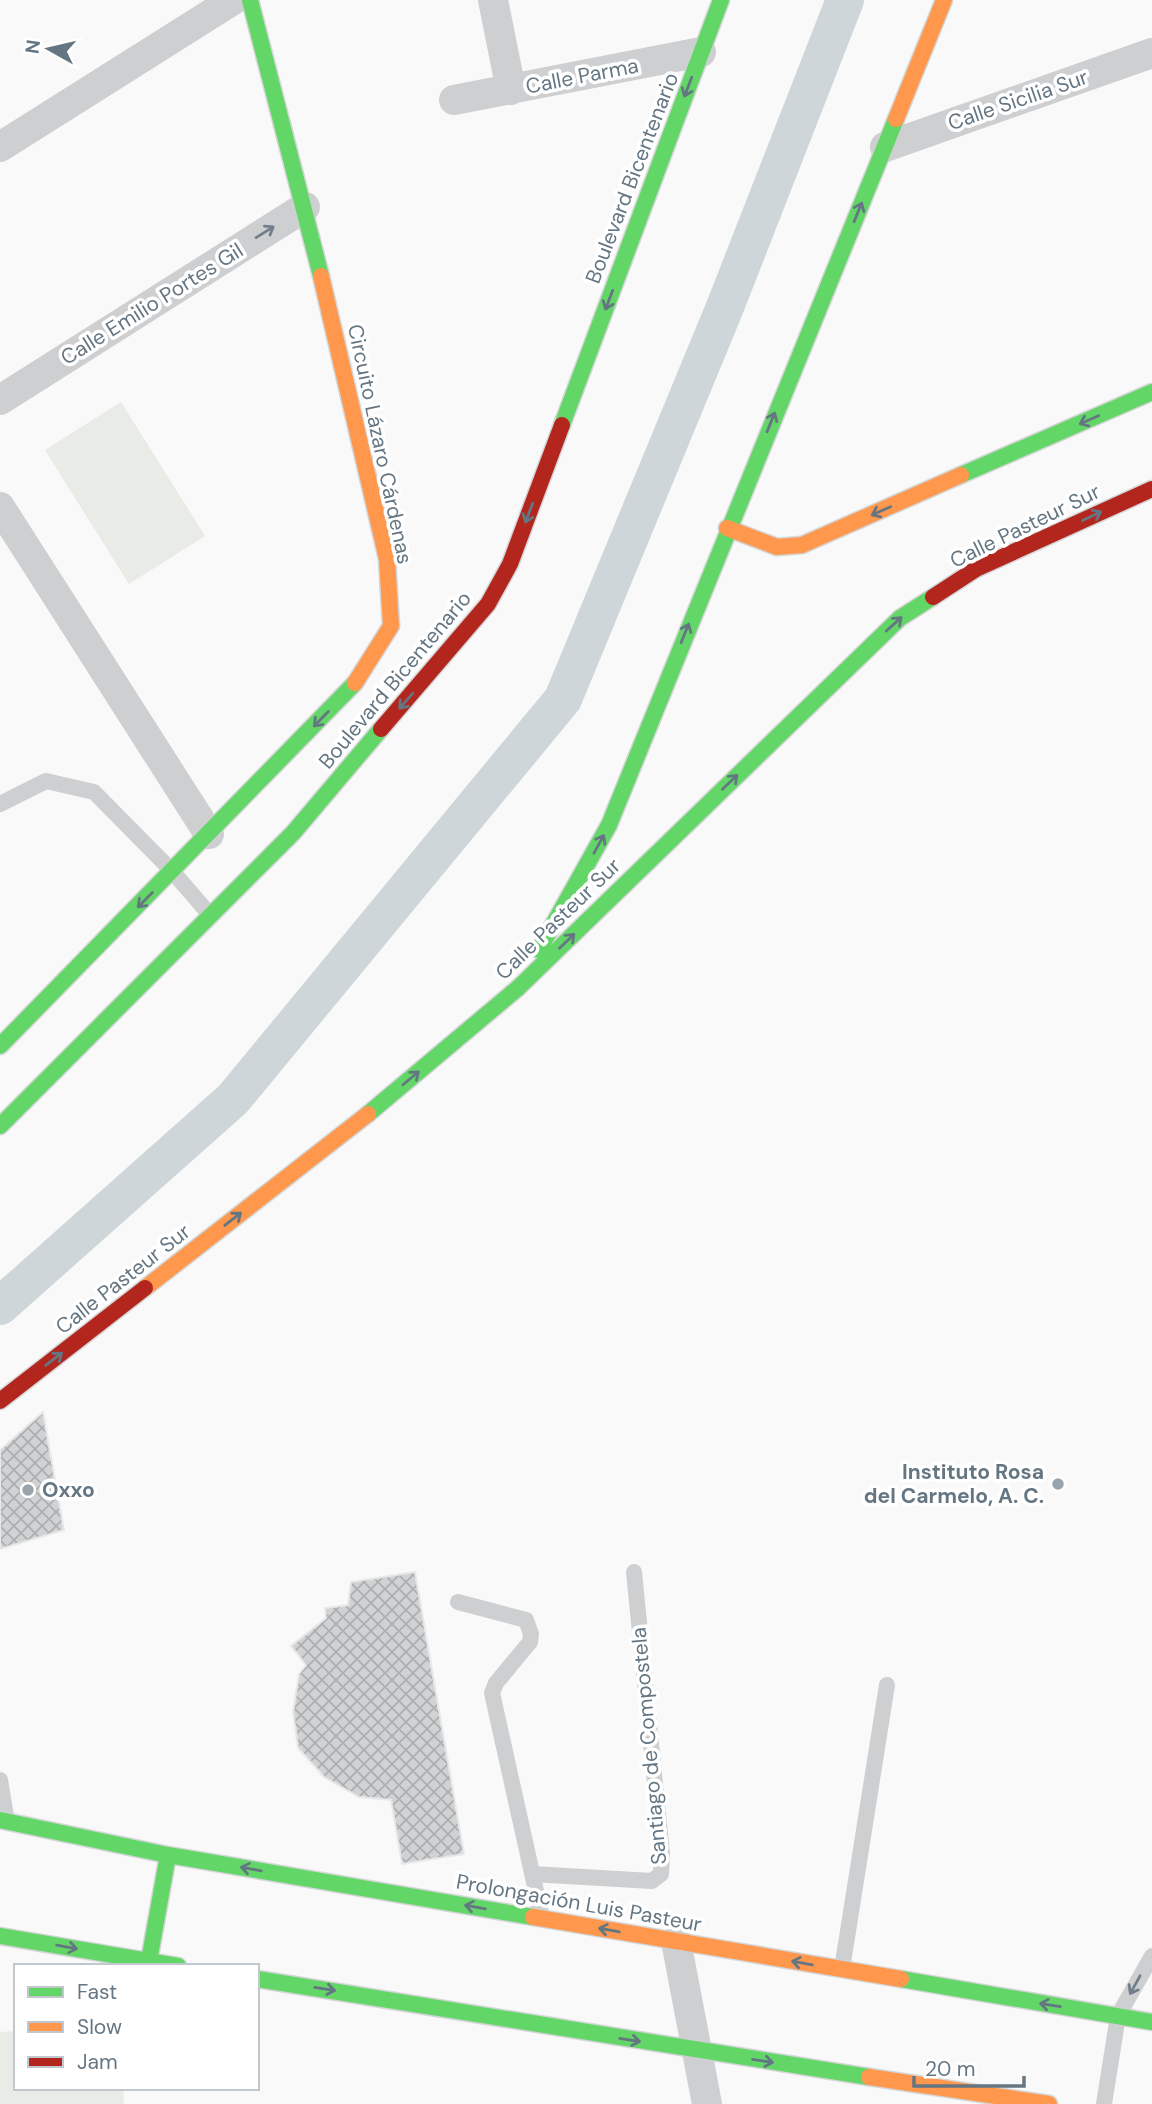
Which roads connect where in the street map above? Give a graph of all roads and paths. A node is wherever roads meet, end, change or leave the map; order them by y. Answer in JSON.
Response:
{"nodes":[{"id":1,"x":233,"y":0,"type":"edge"},
{"id":2,"x":250,"y":0,"type":"edge"},
{"id":3,"x":493,"y":0,"type":"edge"},
{"id":4,"x":721,"y":0,"type":"edge"},
{"id":5,"x":944,"y":0,"type":"edge"},
{"id":6,"x":701,"y":52,"type":"junction"},
{"id":7,"x":1152,"y":53,"type":"edge"},
{"id":8,"x":511,"y":90,"type":"junction"},
{"id":9,"x":454,"y":100,"type":"dead end"},
{"id":10,"x":0,"y":147,"type":"edge"},
{"id":11,"x":885,"y":148,"type":"junction"},
{"id":12,"x":305,"y":207,"type":"junction"},
{"id":13,"x":1152,"y":393,"type":"edge"},
{"id":14,"x":0,"y":400,"type":"edge"},
{"id":15,"x":1152,"y":489,"type":"edge"},
{"id":16,"x":0,"y":507,"type":"edge"},
{"id":17,"x":727,"y":528,"type":"junction"},
{"id":18,"x":0,"y":804,"type":"edge"},
{"id":19,"x":209,"y":834,"type":"junction"},
{"id":20,"x":173,"y":872,"type":"junction"},
{"id":21,"x":212,"y":917,"type":"junction"},
{"id":22,"x":518,"y":988,"type":"junction"},
{"id":23,"x":0,"y":1046,"type":"edge"},
{"id":24,"x":0,"y":1126,"type":"edge"},
{"id":25,"x":0,"y":1401,"type":"edge"},
{"id":26,"x":634,"y":1572,"type":"dead end"},
{"id":27,"x":458,"y":1602,"type":"dead end"},
{"id":28,"x":887,"y":1685,"type":"dead end"},
{"id":29,"x":0,"y":1780,"type":"edge"},
{"id":30,"x":3,"y":1821,"type":"edge"},
{"id":31,"x":168,"y":1855,"type":"junction"},
{"id":32,"x":532,"y":1874,"type":"junction"},
{"id":33,"x":542,"y":1918,"type":"junction"},
{"id":34,"x":0,"y":1936,"type":"edge"},
{"id":35,"x":676,"y":1941,"type":"junction"},
{"id":36,"x":1152,"y":1956,"type":"edge"},
{"id":37,"x":149,"y":1961,"type":"junction"},
{"id":38,"x":166,"y":1964,"type":"edge"},
{"id":39,"x":842,"y":1969,"type":"junction"},
{"id":40,"x":259,"y":1979,"type":"edge"},
{"id":41,"x":1118,"y":2016,"type":"junction"},
{"id":42,"x":1152,"y":2022,"type":"edge"},
{"id":43,"x":695,"y":2051,"type":"junction"},
{"id":44,"x":707,"y":2104,"type":"edge"},
{"id":45,"x":1049,"y":2104,"type":"edge"},
{"id":46,"x":1104,"y":2104,"type":"edge"}],
"edges":[{"from":1,"to":10,"type":"street"},
{"from":2,"to":12,"type":"main road","name":"Circuito Lázaro Cárdenas"},
{"from":3,"to":8,"type":"street","name":"Calle Parma"},
{"from":4,"to":6,"type":"main road","name":"Boulevard Bicentenario"},
{"from":5,"to":11,"type":"main road"},
{"from":6,"to":8,"type":"street","name":"Calle Parma"},
{"from":6,"to":21,"type":"main road","name":"Boulevard Bicentenario","one_way":true},
{"from":7,"to":11,"type":"street","name":"Calle Sicilia Sur"},
{"from":8,"to":9,"type":"street"},
{"from":17,"to":11,"type":"main road","one_way":true},
{"from":14,"to":12,"type":"street","name":"Calle Emilio Portes Gil","one_way":true},
{"from":12,"to":19,"type":"main road","name":"Circuito Lázaro Cárdenas","one_way":true},
{"from":13,"to":17,"type":"main road","one_way":true},
{"from":22,"to":15,"type":"main road","name":"Calle Pasteur Sur","one_way":true},
{"from":16,"to":19,"type":"street"},
{"from":22,"to":17,"type":"main road","one_way":true},
{"from":18,"to":20,"type":"lane"},
{"from":19,"to":20,"type":"main road","name":"Circuito Lázaro Cárdenas"},
{"from":20,"to":21,"type":"lane"},
{"from":20,"to":23,"type":"main road","name":"Circuito Lázaro Cárdenas","one_way":true},
{"from":21,"to":24,"type":"main road","name":"Boulevard Bicentenario"},
{"from":25,"to":22,"type":"main road","name":"Calle Pasteur Sur","one_way":true},
{"from":26,"to":32,"type":"lane","name":"Santiago de Compostela"},
{"from":27,"to":32,"type":"lane"},
{"from":28,"to":39,"type":"lane"},
{"from":29,"to":30,"type":"lane"},
{"from":30,"to":31,"type":"main road","name":"Prolongación Luis Pasteur"},
{"from":33,"to":31,"type":"main road","name":"Prolongación Luis Pasteur","one_way":true},
{"from":31,"to":37,"type":"main road"},
{"from":32,"to":33,"type":"lane"},
{"from":35,"to":33,"type":"main road","name":"Prolongación Luis Pasteur","one_way":true},
{"from":34,"to":37,"type":"main road","one_way":true},
{"from":39,"to":35,"type":"main road","name":"Prolongación Luis Pasteur","one_way":true},
{"from":35,"to":43,"type":"street"},
{"from":36,"to":41,"type":"lane","one_way":true},
{"from":37,"to":38,"type":"main road"},
{"from":41,"to":39,"type":"main road","name":"Prolongación Luis Pasteur","one_way":true},
{"from":40,"to":43,"type":"main road","one_way":true},
{"from":41,"to":42,"type":"main road","name":"Prolongación Luis Pasteur"},
{"from":41,"to":46,"type":"lane"},
{"from":43,"to":44,"type":"street"},
{"from":43,"to":45,"type":"main road","one_way":true}]}
